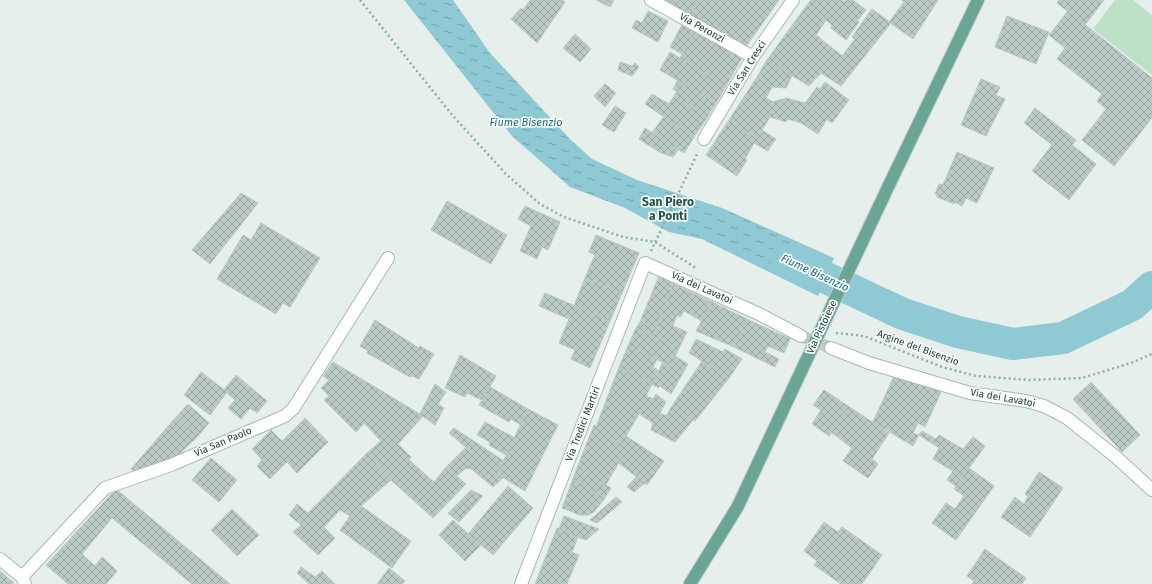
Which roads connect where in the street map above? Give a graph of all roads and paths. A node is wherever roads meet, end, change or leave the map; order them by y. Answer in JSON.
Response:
{"nodes":[{"id":1,"x":360,"y":0,"type":"edge"},
{"id":2,"x":651,"y":0,"type":"edge"},
{"id":3,"x":793,"y":0,"type":"edge"},
{"id":4,"x":978,"y":0,"type":"edge"},
{"id":5,"x":753,"y":57,"type":"junction"},
{"id":6,"x":704,"y":139,"type":"dead end"},
{"id":7,"x":692,"y":166,"type":"dead end"},
{"id":8,"x":655,"y":242,"type":"junction"},
{"id":9,"x":651,"y":251,"type":"dead end"},
{"id":10,"x":388,"y":258,"type":"dead end"},
{"id":11,"x":645,"y":263,"type":"joint"},
{"id":12,"x":819,"y":331,"type":"junction"},
{"id":13,"x":801,"y":336,"type":"tunnel mouth"},
{"id":14,"x":831,"y":348,"type":"tunnel mouth"},
{"id":15,"x":1152,"y":354,"type":"edge"},
{"id":16,"x":1152,"y":490,"type":"edge"},
{"id":17,"x":0,"y":559,"type":"edge"},
{"id":18,"x":24,"y":581,"type":"edge"},
{"id":19,"x":521,"y":584,"type":"edge"},
{"id":20,"x":690,"y":584,"type":"edge"}],
"edges":[{"from":1,"to":8,"type":"path"},
{"from":2,"to":5,"type":"street","name":"Via Peronzi"},
{"from":3,"to":5,"type":"street","name":"Via San Cresci"},
{"from":4,"to":12,"type":"main road","name":"Via Pistoiese","bridge":true},
{"from":5,"to":6,"type":"street","name":"Via San Cresci"},
{"from":7,"to":8,"type":"path"},
{"from":8,"to":9,"type":"path"},
{"from":10,"to":18,"type":"street","name":"Via San Paolo"},
{"from":11,"to":13,"type":"street","name":"Via dei Lavatoi"},
{"from":11,"to":19,"type":"street","name":"Via Tredici Martiri"},
{"from":12,"to":15,"type":"path","name":"Argine del Bisenzio"},
{"from":12,"to":20,"type":"main road","name":"Via Pistoiese","bridge":true},
{"from":14,"to":16,"type":"street","name":"Via dei Lavatoi"},
{"from":17,"to":18,"type":"street"}]}
